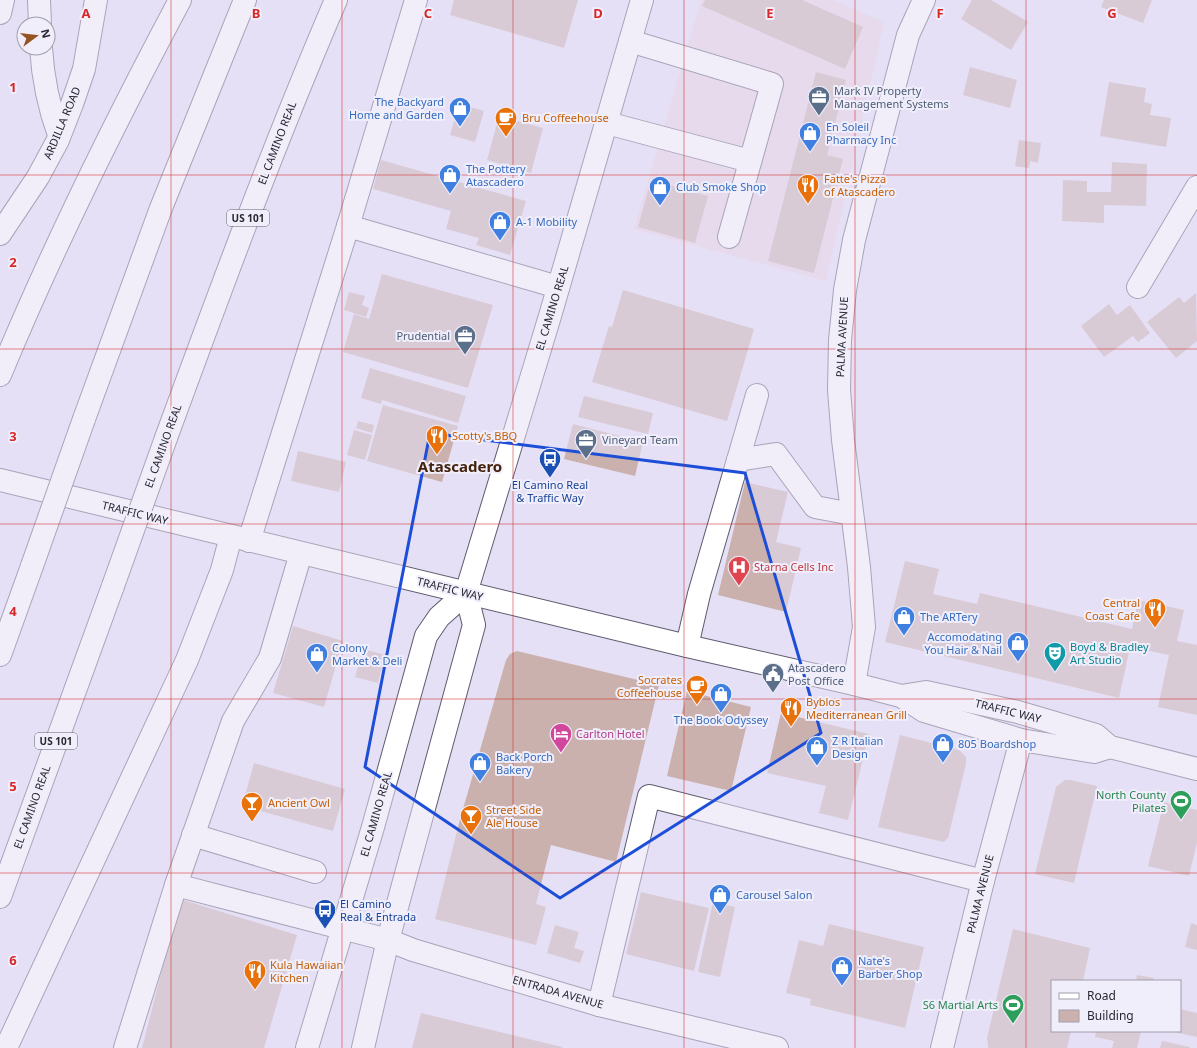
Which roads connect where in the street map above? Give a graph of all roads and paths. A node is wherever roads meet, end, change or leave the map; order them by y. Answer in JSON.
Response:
{"nodes":[{"id":1,"x":3,"y":0,"type":"edge"},
{"id":2,"x":39,"y":0,"type":"edge"},
{"id":3,"x":96,"y":0,"type":"edge"},
{"id":4,"x":180,"y":0,"type":"edge"},
{"id":5,"x":245,"y":0,"type":"edge"},
{"id":6,"x":336,"y":0,"type":"edge"},
{"id":7,"x":416,"y":0,"type":"edge"},
{"id":8,"x":642,"y":0,"type":"edge"},
{"id":9,"x":924,"y":0,"type":"edge"},
{"id":10,"x":0,"y":13,"type":"edge"},
{"id":11,"x":40,"y":16,"type":"edge"},
{"id":12,"x":630,"y":41,"type":"junction"},
{"id":13,"x":42,"y":56,"type":"edge"},
{"id":14,"x":607,"y":123,"type":"junction"},
{"id":15,"x":59,"y":135,"type":"junction"},
{"id":16,"x":750,"y":161,"type":"junction"},
{"id":17,"x":1197,"y":187,"type":"edge"},
{"id":18,"x":348,"y":226,"type":"junction"},
{"id":19,"x":0,"y":234,"type":"edge"},
{"id":20,"x":729,"y":237,"type":"dead end"},
{"id":21,"x":558,"y":287,"type":"junction"},
{"id":22,"x":1138,"y":287,"type":"dead end"},
{"id":23,"x":0,"y":375,"type":"edge"},
{"id":24,"x":757,"y":395,"type":"dead end"},
{"id":25,"x":738,"y":460,"type":"junction"},
{"id":26,"x":0,"y":480,"type":"edge"},
{"id":27,"x":852,"y":514,"type":"junction"},
{"id":28,"x":240,"y":538,"type":"junction"},
{"id":29,"x":301,"y":553,"type":"junction"},
{"id":30,"x":466,"y":593,"type":"junction"},
{"id":31,"x":687,"y":646,"type":"junction"},
{"id":32,"x":0,"y":655,"type":"edge"},
{"id":33,"x":854,"y":684,"type":"junction"},
{"id":34,"x":901,"y":696,"type":"junction"},
{"id":35,"x":1021,"y":740,"type":"junction"},
{"id":36,"x":1110,"y":747,"type":"junction"},
{"id":37,"x":1197,"y":769,"type":"edge"},
{"id":38,"x":193,"y":835,"type":"junction"},
{"id":39,"x":315,"y":872,"type":"dead end"},
{"id":40,"x":982,"y":881,"type":"junction"},
{"id":41,"x":176,"y":885,"type":"junction"},
{"id":42,"x":0,"y":897,"type":"edge"},
{"id":43,"x":342,"y":928,"type":"junction"},
{"id":44,"x":388,"y":940,"type":"junction"},
{"id":45,"x":599,"y":1005,"type":"junction"},
{"id":46,"x":6,"y":1048,"type":"edge"},
{"id":47,"x":125,"y":1048,"type":"edge"},
{"id":48,"x":307,"y":1048,"type":"edge"},
{"id":49,"x":363,"y":1048,"type":"edge"},
{"id":50,"x":777,"y":1048,"type":"edge"},
{"id":51,"x":942,"y":1048,"type":"edge"}],
"edges":[{"from":1,"to":10,"type":"main road"},
{"from":2,"to":11,"type":"main road"},
{"from":3,"to":15,"type":"main road","name":"ARDILLA ROAD"},
{"from":4,"to":23,"type":"main road"},
{"from":5,"to":32,"type":"main road","bridge":true},
{"from":6,"to":42,"type":"main road","name":"EL CAMINO REAL","number":"US 101","bridge":true},
{"from":7,"to":18,"type":"main road"},
{"from":8,"to":12,"type":"main road","name":"EL CAMINO REAL"},
{"from":9,"to":27,"type":"main road","name":"PALMA AVENUE"},
{"from":12,"to":14,"type":"main road","name":"EL CAMINO REAL"},
{"from":12,"to":16,"type":"main road"},
{"from":13,"to":15,"type":"main road"},
{"from":14,"to":16,"type":"main road"},
{"from":14,"to":21,"type":"main road","name":"EL CAMINO REAL"},
{"from":15,"to":19,"type":"main road","name":"ARDILLA ROAD"},
{"from":16,"to":20,"type":"main road"},
{"from":17,"to":22,"type":"main road"},
{"from":18,"to":21,"type":"main road"},
{"from":18,"to":28,"type":"main road"},
{"from":21,"to":30,"type":"main road","name":"EL CAMINO REAL"},
{"from":24,"to":25,"type":"main road"},
{"from":25,"to":27,"type":"main road"},
{"from":25,"to":31,"type":"main road"},
{"from":26,"to":28,"type":"main road","name":"TRAFFIC WAY"},
{"from":27,"to":33,"type":"main road","name":"PALMA AVENUE"},
{"from":28,"to":29,"type":"main road","name":"TRAFFIC WAY"},
{"from":28,"to":46,"type":"main road"},
{"from":29,"to":30,"type":"main road","name":"TRAFFIC WAY"},
{"from":29,"to":38,"type":"main road"},
{"from":30,"to":31,"type":"main road","name":"TRAFFIC WAY"},
{"from":30,"to":43,"type":"main road","name":"EL CAMINO REAL"},
{"from":30,"to":44,"type":"main road"},
{"from":31,"to":33,"type":"main road","name":"TRAFFIC WAY"},
{"from":33,"to":34,"type":"main road","name":"TRAFFIC WAY"},
{"from":34,"to":35,"type":"main road","name":"TRAFFIC WAY"},
{"from":34,"to":36,"type":"main road","name":"TRAFFIC WAY"},
{"from":35,"to":36,"type":"main road","name":"TRAFFIC WAY"},
{"from":35,"to":40,"type":"main road","name":"PALMA AVENUE"},
{"from":36,"to":37,"type":"main road","name":"TRAFFIC WAY"},
{"from":38,"to":39,"type":"main road"},
{"from":38,"to":41,"type":"main road"},
{"from":40,"to":45,"type":"main road"},
{"from":40,"to":51,"type":"main road","name":"PALMA AVENUE"},
{"from":41,"to":43,"type":"main road","name":"ENTRADA AVENUE"},
{"from":41,"to":47,"type":"main road"},
{"from":43,"to":44,"type":"main road","name":"ENTRADA AVENUE"},
{"from":43,"to":48,"type":"main road","name":"EL CAMINO REAL"},
{"from":44,"to":45,"type":"main road","name":"ENTRADA AVENUE"},
{"from":44,"to":49,"type":"main road"},
{"from":45,"to":50,"type":"main road","name":"ENTRADA AVENUE"}]}
